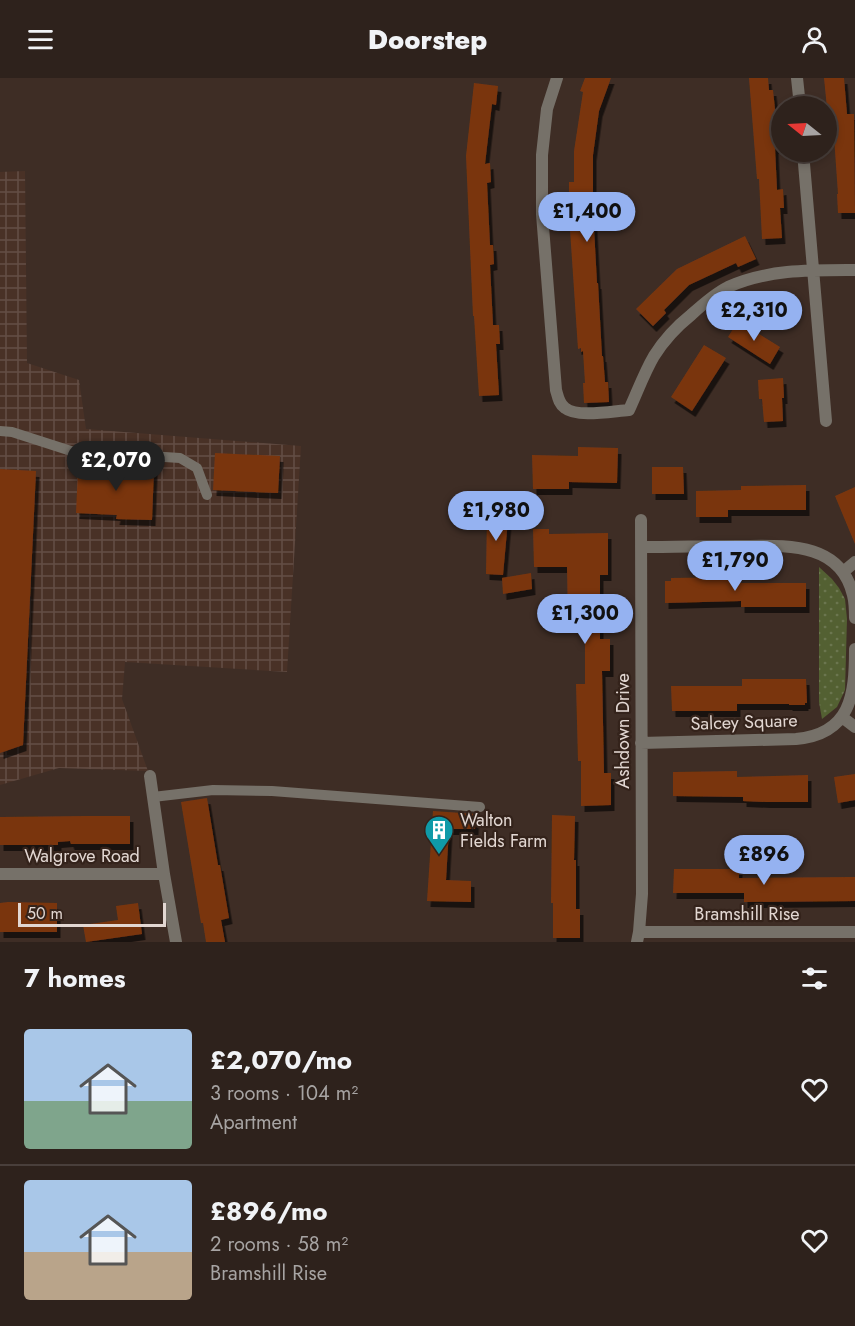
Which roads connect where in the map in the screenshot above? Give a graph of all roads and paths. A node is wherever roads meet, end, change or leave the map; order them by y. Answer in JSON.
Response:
{"nodes":[{"id":1,"x":557,"y":78,"type":"edge"},
{"id":2,"x":797,"y":78,"type":"edge"},
{"id":3,"x":799,"y":96,"type":"edge"},
{"id":4,"x":804,"y":162,"type":"edge"},
{"id":5,"x":813,"y":270,"type":"junction"},
{"id":6,"x":855,"y":270,"type":"edge"},
{"id":7,"x":826,"y":421,"type":"dead end"},
{"id":8,"x":0,"y":431,"type":"edge"},
{"id":9,"x":207,"y":495,"type":"dead end"},
{"id":10,"x":641,"y":520,"type":"dead end"},
{"id":11,"x":641,"y":547,"type":"junction"},
{"id":12,"x":855,"y":562,"type":"edge"},
{"id":13,"x":843,"y":572,"type":"junction"},
{"id":14,"x":855,"y":618,"type":"edge"},
{"id":15,"x":855,"y":649,"type":"edge"},
{"id":16,"x":842,"y":717,"type":"junction"},
{"id":17,"x":855,"y":727,"type":"edge"},
{"id":18,"x":641,"y":742,"type":"junction"},
{"id":19,"x":150,"y":776,"type":"dead end"},
{"id":20,"x":153,"y":797,"type":"junction"},
{"id":21,"x":480,"y":807,"type":"dead end"},
{"id":22,"x":0,"y":874,"type":"edge"},
{"id":23,"x":164,"y":874,"type":"junction"},
{"id":24,"x":855,"y":932,"type":"edge"},
{"id":25,"x":638,"y":937,"type":"edge"},
{"id":26,"x":176,"y":942,"type":"edge"}],
"edges":[{"from":1,"to":5,"type":"street"},
{"from":2,"to":3,"type":"street"},
{"from":4,"to":5,"type":"street"},
{"from":5,"to":6,"type":"street"},
{"from":5,"to":7,"type":"street"},
{"from":8,"to":9,"type":"lane"},
{"from":10,"to":11,"type":"street","name":"Ashdown Drive"},
{"from":11,"to":13,"type":"street"},
{"from":11,"to":18,"type":"street","name":"Ashdown Drive"},
{"from":12,"to":13,"type":"street"},
{"from":13,"to":14,"type":"street"},
{"from":15,"to":16,"type":"street"},
{"from":16,"to":17,"type":"street"},
{"from":16,"to":18,"type":"street","name":"Salcey Square"},
{"from":18,"to":25,"type":"street","name":"Ashdown Drive"},
{"from":19,"to":20,"type":"street","name":"Walgrove Road"},
{"from":20,"to":21,"type":"lane"},
{"from":20,"to":23,"type":"street","name":"Walgrove Road"},
{"from":22,"to":23,"type":"street","name":"Walgrove Road"},
{"from":23,"to":26,"type":"street","name":"Walgrove Road"},
{"from":24,"to":25,"type":"street","name":"Bramshill Rise"}]}
